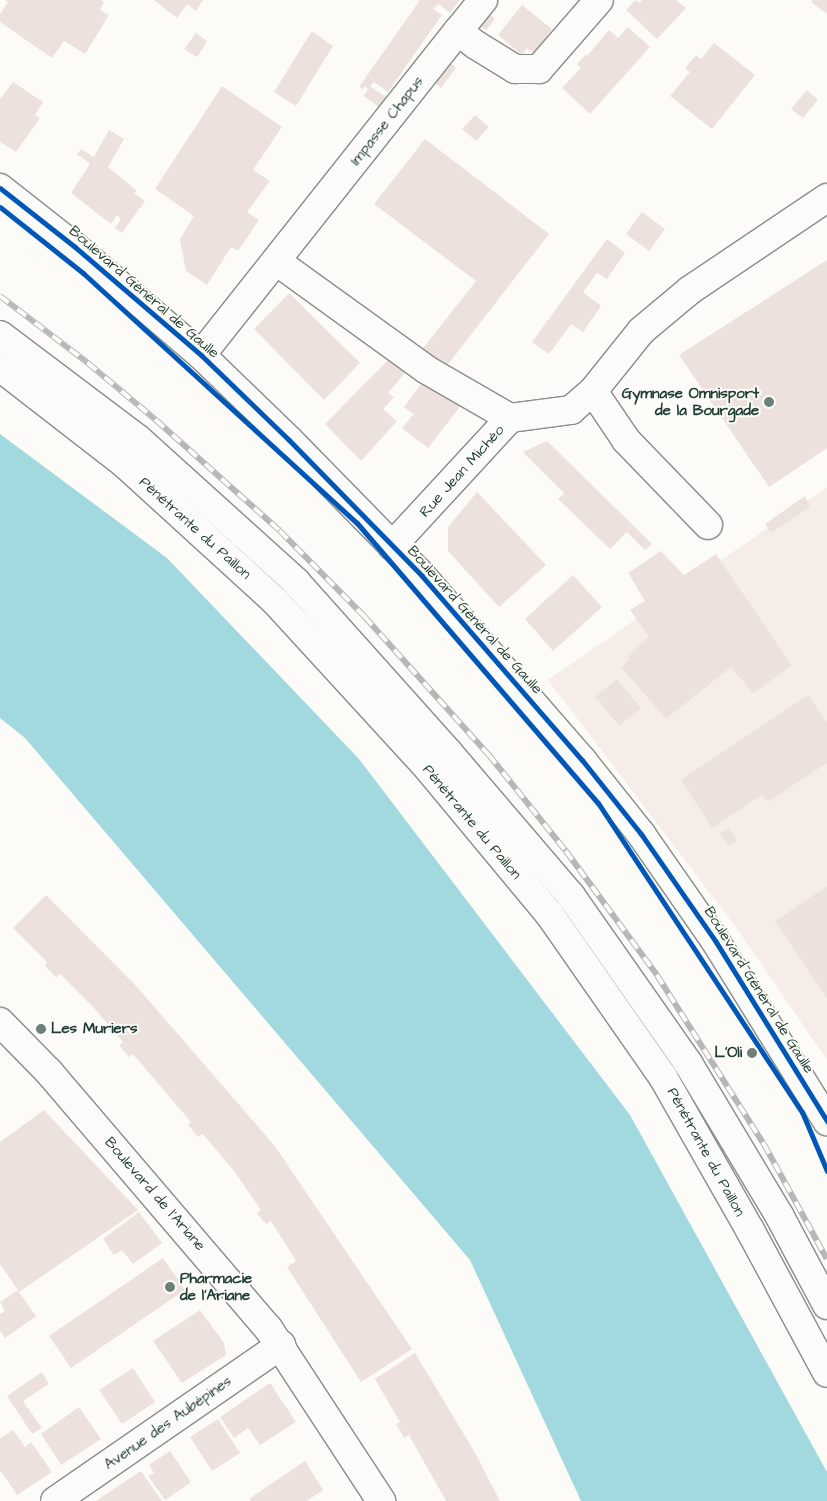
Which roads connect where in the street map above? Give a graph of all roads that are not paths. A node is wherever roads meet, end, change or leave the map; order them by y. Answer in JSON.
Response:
{"nodes":[{"id":1,"x":484,"y":0,"type":"edge"},
{"id":2,"x":599,"y":0,"type":"edge"},
{"id":3,"x":458,"y":31,"type":"junction"},
{"id":4,"x":0,"y":188,"type":"edge"},
{"id":5,"x":827,"y":198,"type":"edge"},
{"id":6,"x":276,"y":261,"type":"junction"},
{"id":7,"x":0,"y":335,"type":"edge"},
{"id":8,"x":201,"y":355,"type":"junction"},
{"id":9,"x":0,"y":367,"type":"edge"},
{"id":10,"x":593,"y":391,"type":"junction"},
{"id":11,"x":510,"y":418,"type":"junction"},
{"id":12,"x":708,"y":525,"type":"dead end"},
{"id":13,"x":392,"y":546,"type":"junction"},
{"id":14,"x":0,"y":1022,"type":"edge"},
{"id":15,"x":827,"y":1121,"type":"edge"},
{"id":16,"x":827,"y":1305,"type":"edge"},
{"id":17,"x":281,"y":1345,"type":"junction"},
{"id":18,"x":827,"y":1373,"type":"edge"},
{"id":19,"x":55,"y":1501,"type":"edge"},
{"id":20,"x":381,"y":1501,"type":"edge"}],
"edges":[{"from":1,"to":3,"type":"street","name":"Impasse Chapus"},
{"from":2,"to":3,"type":"street"},
{"from":3,"to":6,"type":"street","name":"Impasse Chapus"},
{"from":4,"to":8,"type":"street","name":"Boulevard Général de Gaulle"},
{"from":5,"to":10,"type":"street"},
{"from":6,"to":8,"type":"street","name":"Impasse Chapus"},
{"from":6,"to":11,"type":"street"},
{"from":7,"to":16,"type":"street","name":"Pénétrante du Paillon"},
{"from":8,"to":13,"type":"street","name":"Boulevard Général de Gaulle"},
{"from":9,"to":18,"type":"street","name":"Pénétrante du Paillon"},
{"from":10,"to":11,"type":"street","name":"Rue Jean Michéo"},
{"from":10,"to":12,"type":"street"},
{"from":11,"to":13,"type":"street","name":"Rue Jean Michéo"},
{"from":13,"to":15,"type":"street","name":"Boulevard Général de Gaulle"},
{"from":14,"to":17,"type":"street","name":"Boulevard de l'Ariane"},
{"from":17,"to":19,"type":"street","name":"Avenue des Aubépines"},
{"from":17,"to":20,"type":"street","name":"Boulevard de l'Ariane"}]}
